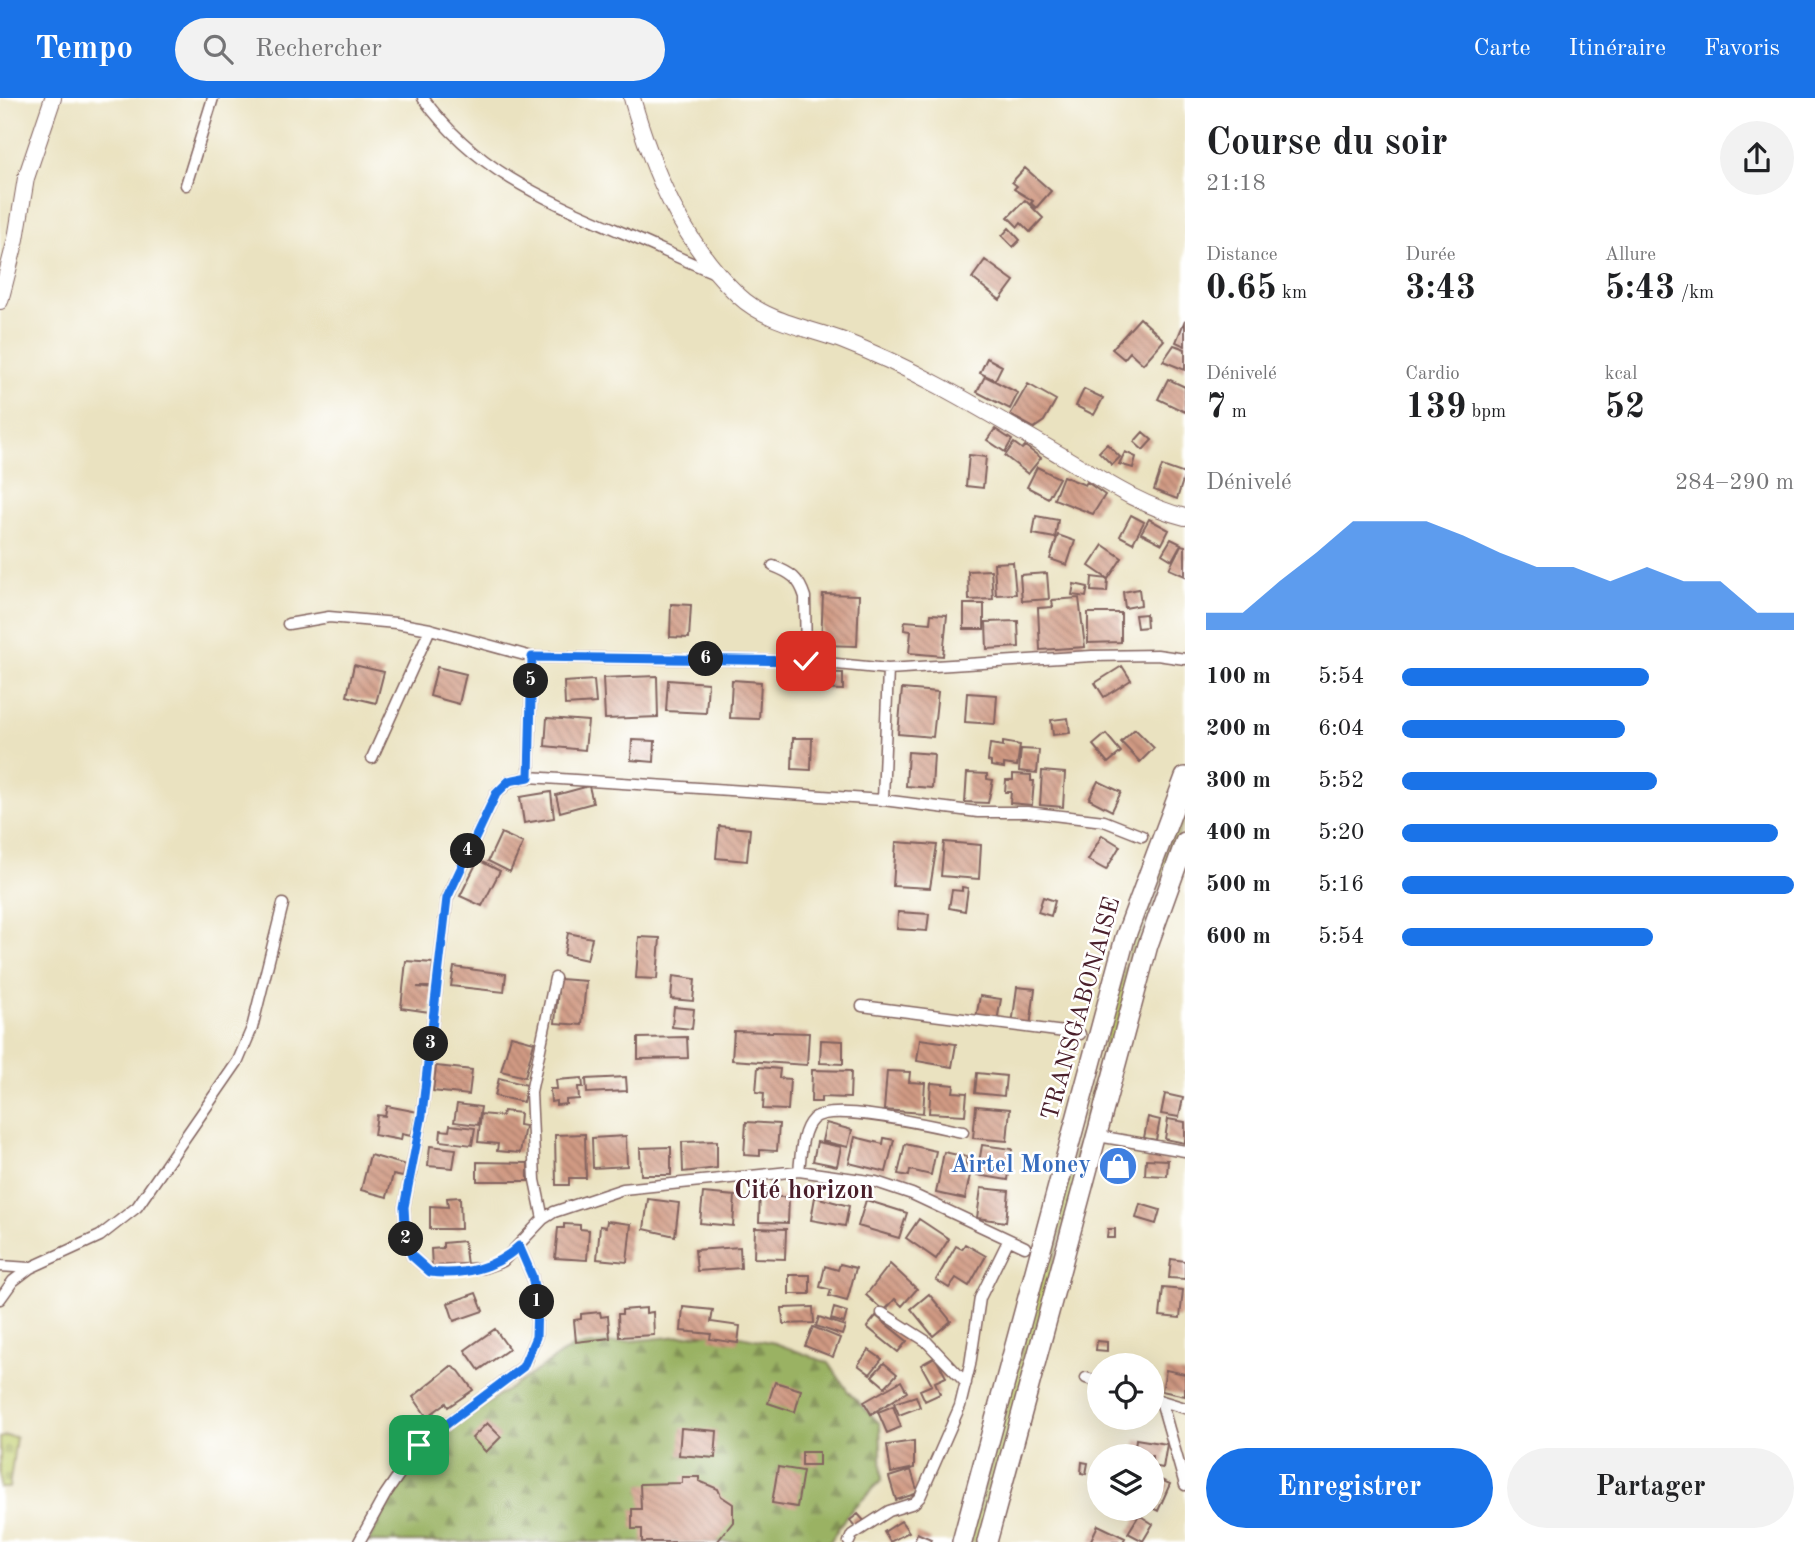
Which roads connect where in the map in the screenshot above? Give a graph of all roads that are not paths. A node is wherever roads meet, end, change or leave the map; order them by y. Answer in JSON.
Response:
{"nodes":[{"id":1,"x":53,"y":98,"type":"edge"},
{"id":2,"x":214,"y":98,"type":"edge"},
{"id":3,"x":423,"y":98,"type":"edge"},
{"id":4,"x":632,"y":98,"type":"edge"},
{"id":5,"x":186,"y":185,"type":"dead end"},
{"id":6,"x":720,"y":276,"type":"junction"},
{"id":7,"x":0,"y":300,"type":"edge"},
{"id":8,"x":1185,"y":517,"type":"edge"},
{"id":9,"x":773,"y":566,"type":"dead end"},
{"id":10,"x":288,"y":624,"type":"dead end"},
{"id":11,"x":430,"y":629,"type":"junction"},
{"id":12,"x":532,"y":657,"type":"junction"},
{"id":13,"x":1185,"y":659,"type":"edge"},
{"id":14,"x":806,"y":661,"type":"junction"},
{"id":15,"x":888,"y":669,"type":"junction"},
{"id":16,"x":372,"y":758,"type":"dead end"},
{"id":17,"x":529,"y":777,"type":"junction"},
{"id":18,"x":1185,"y":777,"type":"edge"},
{"id":19,"x":883,"y":800,"type":"junction"},
{"id":20,"x":1142,"y":836,"type":"dead end"},
{"id":21,"x":1185,"y":842,"type":"edge"},
{"id":22,"x":283,"y":904,"type":"dead end"},
{"id":23,"x":555,"y":978,"type":"dead end"},
{"id":24,"x":863,"y":1006,"type":"dead end"},
{"id":25,"x":1080,"y":1034,"type":"dead end"},
{"id":26,"x":963,"y":1132,"type":"dead end"},
{"id":27,"x":1098,"y":1136,"type":"junction"},
{"id":28,"x":1185,"y":1152,"type":"edge"},
{"id":29,"x":799,"y":1171,"type":"junction"},
{"id":30,"x":543,"y":1219,"type":"junction"},
{"id":31,"x":1008,"y":1241,"type":"junction"},
{"id":32,"x":519,"y":1246,"type":"junction"},
{"id":33,"x":1025,"y":1247,"type":"dead end"},
{"id":34,"x":0,"y":1266,"type":"edge"},
{"id":35,"x":30,"y":1268,"type":"junction"},
{"id":36,"x":0,"y":1299,"type":"edge"},
{"id":37,"x":882,"y":1313,"type":"dead end"},
{"id":38,"x":966,"y":1383,"type":"junction"},
{"id":39,"x":1164,"y":1401,"type":"edge"},
{"id":40,"x":1185,"y":1408,"type":"edge"},
{"id":41,"x":1164,"y":1423,"type":"edge"},
{"id":42,"x":1185,"y":1485,"type":"edge"},
{"id":43,"x":359,"y":1542,"type":"edge"},
{"id":44,"x":849,"y":1542,"type":"edge"},
{"id":45,"x":962,"y":1542,"type":"edge"},
{"id":46,"x":987,"y":1542,"type":"edge"}],
"edges":[{"from":1,"to":7,"type":"main road"},
{"from":2,"to":5,"type":"street"},
{"from":3,"to":6,"type":"street"},
{"from":4,"to":6,"type":"main road"},
{"from":6,"to":8,"type":"main road"},
{"from":9,"to":14,"type":"street"},
{"from":10,"to":11,"type":"street"},
{"from":11,"to":12,"type":"street"},
{"from":11,"to":16,"type":"street"},
{"from":12,"to":14,"type":"street"},
{"from":12,"to":17,"type":"street"},
{"from":13,"to":15,"type":"street"},
{"from":14,"to":15,"type":"street"},
{"from":15,"to":19,"type":"street"},
{"from":17,"to":19,"type":"street"},
{"from":17,"to":32,"type":"street"},
{"from":18,"to":45,"type":"highway","name":"TRANSGABONAISE"},
{"from":19,"to":20,"type":"street"},
{"from":21,"to":27,"type":"highway","name":"TRANSGABONAISE"},
{"from":22,"to":35,"type":"street"},
{"from":23,"to":30,"type":"street"},
{"from":24,"to":25,"type":"street"},
{"from":26,"to":29,"type":"street"},
{"from":27,"to":28,"type":"street"},
{"from":27,"to":46,"type":"highway","name":"TRANSGABONAISE"},
{"from":29,"to":30,"type":"street"},
{"from":29,"to":31,"type":"street"},
{"from":30,"to":32,"type":"street"},
{"from":31,"to":33,"type":"street"},
{"from":31,"to":38,"type":"street"},
{"from":32,"to":43,"type":"street"},
{"from":34,"to":35,"type":"street"},
{"from":35,"to":36,"type":"street"},
{"from":37,"to":38,"type":"street"},
{"from":38,"to":44,"type":"street"},
{"from":39,"to":40,"type":"street"},
{"from":41,"to":42,"type":"street"}]}
